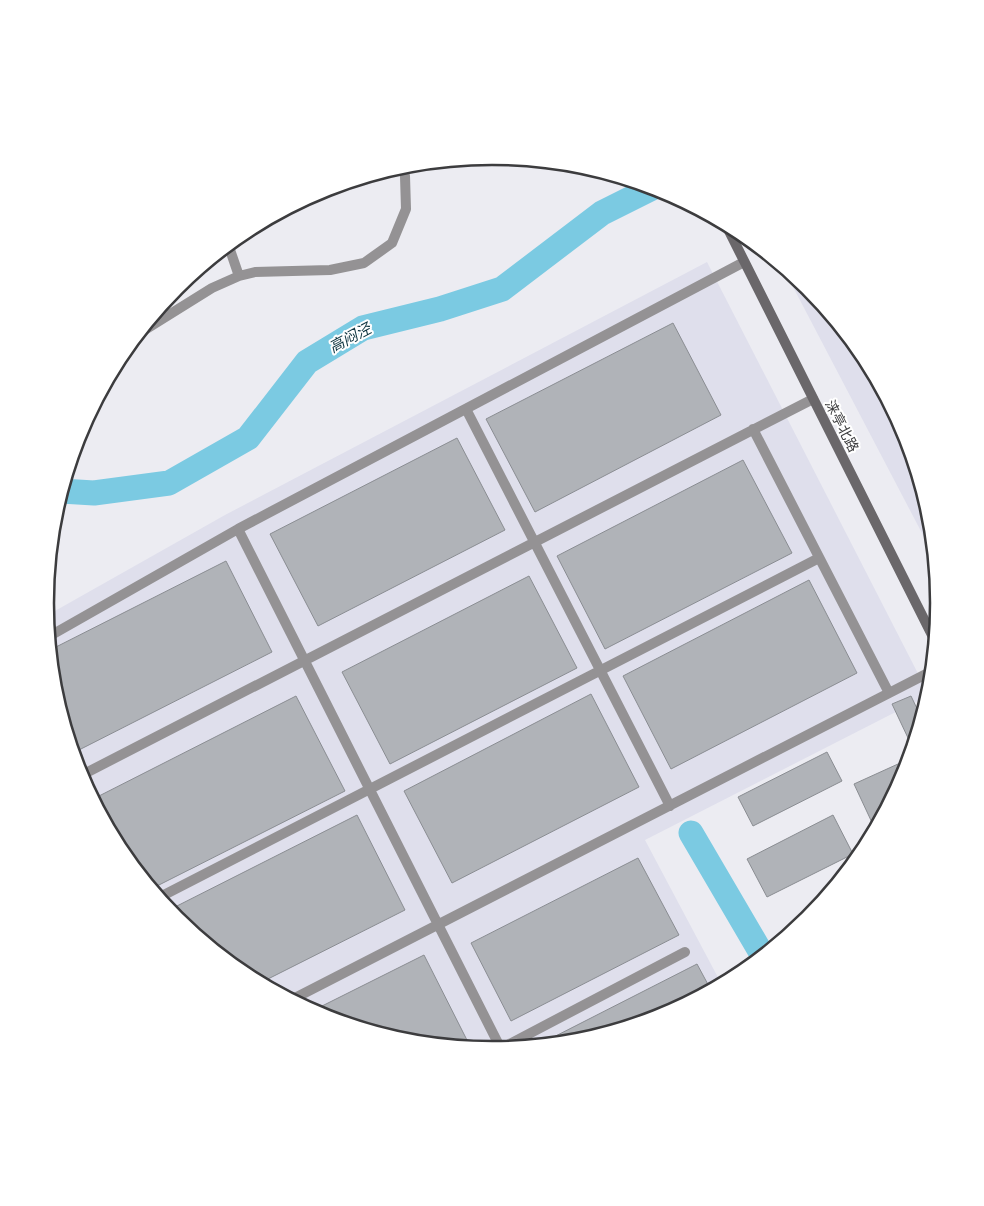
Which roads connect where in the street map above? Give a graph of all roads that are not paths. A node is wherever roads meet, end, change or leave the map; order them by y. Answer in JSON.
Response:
{"nodes":[{"id":1,"x":404,"y":174,"type":"edge"},
{"id":2,"x":731,"y":236,"type":"edge"},
{"id":3,"x":231,"y":251,"type":"edge"},
{"id":4,"x":744,"y":262,"type":"junction"},
{"id":5,"x":239,"y":276,"type":"junction"},
{"id":6,"x":155,"y":323,"type":"edge"},
{"id":7,"x":813,"y":398,"type":"junction"},
{"id":8,"x":466,"y":409,"type":"junction"},
{"id":9,"x":753,"y":430,"type":"junction"},
{"id":10,"x":238,"y":529,"type":"junction"},
{"id":11,"x":534,"y":542,"type":"junction"},
{"id":12,"x":819,"y":558,"type":"junction"},
{"id":13,"x":929,"y":629,"type":"edge"},
{"id":14,"x":55,"y":633,"type":"edge"},
{"id":15,"x":305,"y":660,"type":"junction"},
{"id":16,"x":600,"y":670,"type":"junction"},
{"id":17,"x":924,"y":675,"type":"edge"},
{"id":18,"x":889,"y":693,"type":"junction"},
{"id":19,"x":88,"y":772,"type":"edge"},
{"id":20,"x":370,"y":789,"type":"junction"},
{"id":21,"x":670,"y":806,"type":"junction"},
{"id":22,"x":165,"y":894,"type":"edge"},
{"id":23,"x":438,"y":924,"type":"junction"},
{"id":24,"x":685,"y":952,"type":"dead end"},
{"id":25,"x":298,"y":996,"type":"edge"},
{"id":26,"x":518,"y":1040,"type":"edge"},
{"id":27,"x":497,"y":1041,"type":"edge"}],
"edges":[{"from":1,"to":5,"type":"lane"},
{"from":2,"to":4,"type":"street","name":"涞亭北路"},
{"from":3,"to":5,"type":"lane"},
{"from":4,"to":7,"type":"street","name":"涞亭北路"},
{"from":4,"to":8,"type":"lane"},
{"from":5,"to":6,"type":"lane"},
{"from":7,"to":9,"type":"lane"},
{"from":7,"to":13,"type":"street","name":"涞亭北路"},
{"from":8,"to":10,"type":"lane"},
{"from":8,"to":11,"type":"lane"},
{"from":9,"to":11,"type":"lane"},
{"from":9,"to":12,"type":"lane"},
{"from":10,"to":14,"type":"lane"},
{"from":10,"to":15,"type":"lane"},
{"from":11,"to":15,"type":"lane"},
{"from":11,"to":16,"type":"lane"},
{"from":12,"to":16,"type":"lane"},
{"from":12,"to":18,"type":"lane"},
{"from":15,"to":19,"type":"lane"},
{"from":15,"to":20,"type":"lane"},
{"from":16,"to":20,"type":"lane"},
{"from":16,"to":21,"type":"lane"},
{"from":17,"to":18,"type":"lane"},
{"from":18,"to":21,"type":"lane"},
{"from":20,"to":22,"type":"lane"},
{"from":20,"to":23,"type":"lane"},
{"from":21,"to":23,"type":"lane"},
{"from":23,"to":25,"type":"lane"},
{"from":23,"to":27,"type":"lane"},
{"from":24,"to":26,"type":"lane"}]}
